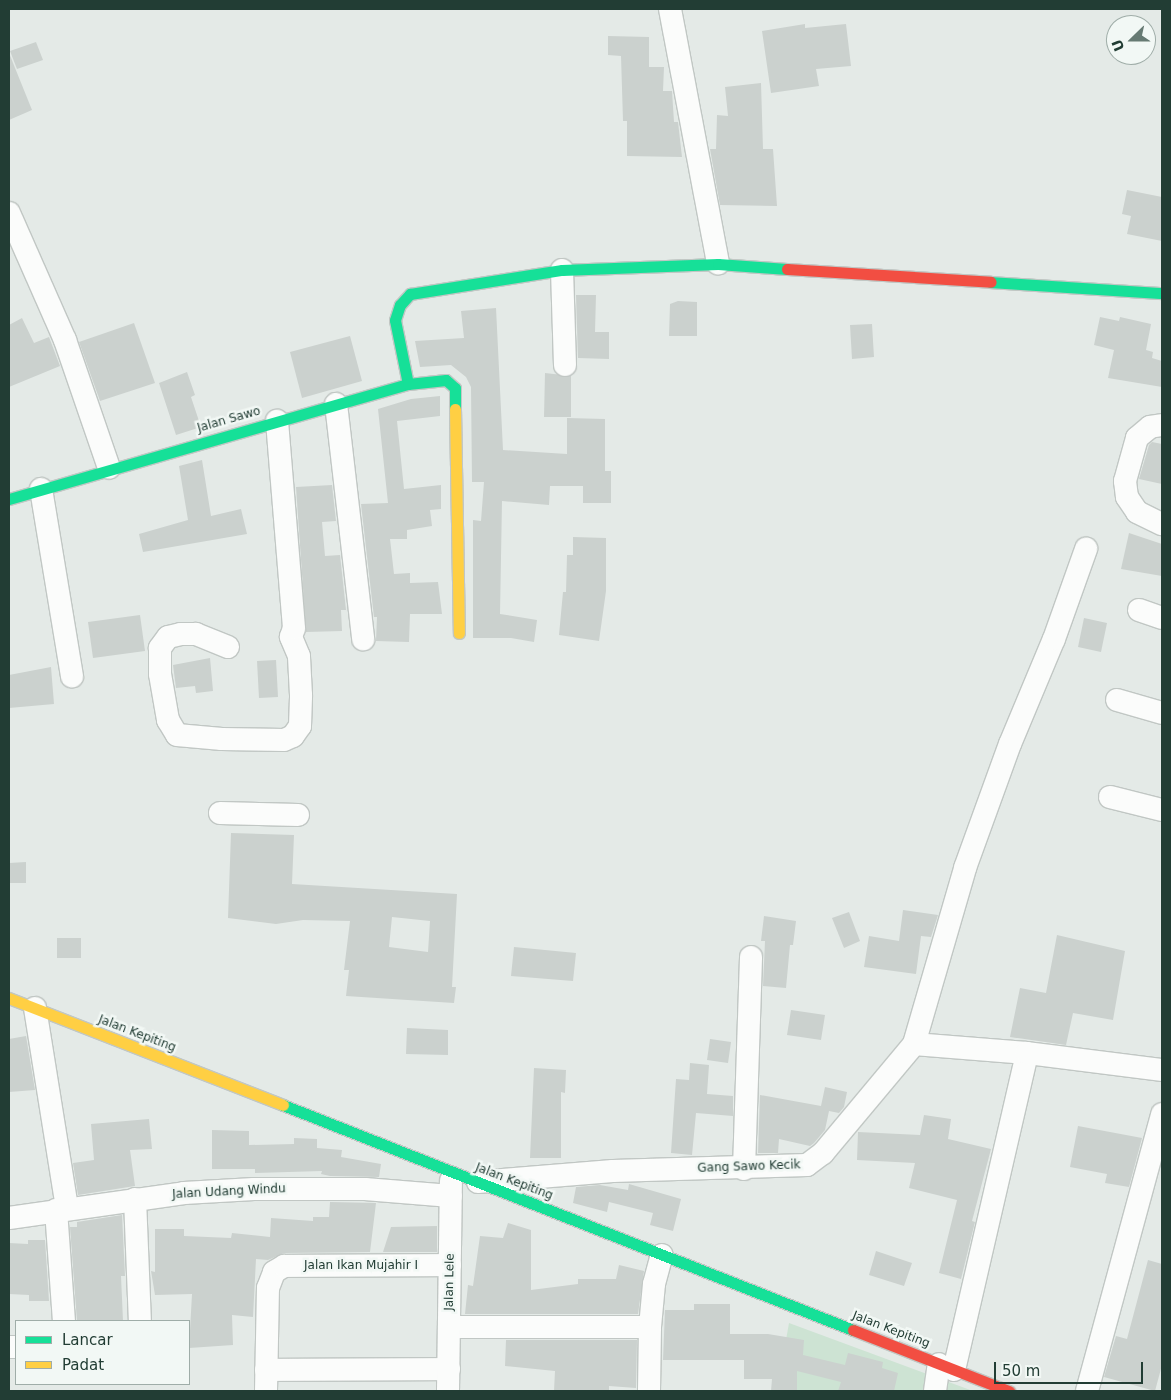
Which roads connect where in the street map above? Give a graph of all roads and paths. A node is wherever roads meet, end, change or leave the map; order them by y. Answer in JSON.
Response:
{"nodes":[{"id":1,"x":670,"y":9,"type":"edge"},
{"id":2,"x":9,"y":213,"type":"edge"},
{"id":3,"x":718,"y":264,"type":"junction"},
{"id":4,"x":562,"y":270,"type":"junction"},
{"id":5,"x":1162,"y":293,"type":"edge"},
{"id":6,"x":565,"y":365,"type":"dead end"},
{"id":7,"x":408,"y":384,"type":"junction"},
{"id":8,"x":336,"y":404,"type":"junction"},
{"id":9,"x":276,"y":421,"type":"junction"},
{"id":10,"x":1162,"y":425,"type":"edge"},
{"id":11,"x":110,"y":468,"type":"junction"},
{"id":12,"x":42,"y":489,"type":"junction"},
{"id":13,"x":9,"y":499,"type":"edge"},
{"id":14,"x":1162,"y":524,"type":"edge"},
{"id":15,"x":1086,"y":549,"type":"dead end"},
{"id":16,"x":1138,"y":610,"type":"dead end"},
{"id":17,"x":1162,"y":618,"type":"edge"},
{"id":18,"x":458,"y":633,"type":"dead end"},
{"id":19,"x":363,"y":639,"type":"dead end"},
{"id":20,"x":228,"y":647,"type":"dead end"},
{"id":21,"x":72,"y":676,"type":"dead end"},
{"id":22,"x":1118,"y":700,"type":"dead end"},
{"id":23,"x":1162,"y":712,"type":"edge"},
{"id":24,"x":1110,"y":797,"type":"dead end"},
{"id":25,"x":1162,"y":810,"type":"edge"},
{"id":26,"x":220,"y":813,"type":"dead end"},
{"id":27,"x":298,"y":816,"type":"dead end"},
{"id":28,"x":751,"y":957,"type":"dead end"},
{"id":29,"x":9,"y":998,"type":"edge"},
{"id":30,"x":35,"y":1008,"type":"junction"},
{"id":31,"x":914,"y":1044,"type":"junction"},
{"id":32,"x":1027,"y":1053,"type":"junction"},
{"id":33,"x":1162,"y":1070,"type":"edge"},
{"id":34,"x":1162,"y":1114,"type":"edge"},
{"id":35,"x":744,"y":1169,"type":"junction"},
{"id":36,"x":451,"y":1172,"type":"junction"},
{"id":37,"x":477,"y":1182,"type":"junction"},
{"id":38,"x":451,"y":1196,"type":"junction"},
{"id":39,"x":134,"y":1199,"type":"junction"},
{"id":40,"x":61,"y":1209,"type":"junction"},
{"id":41,"x":9,"y":1218,"type":"edge"},
{"id":42,"x":662,"y":1255,"type":"junction"},
{"id":43,"x":450,"y":1265,"type":"junction"},
{"id":44,"x":64,"y":1320,"type":"edge"},
{"id":45,"x":140,"y":1320,"type":"edge"},
{"id":46,"x":449,"y":1327,"type":"junction"},
{"id":47,"x":650,"y":1327,"type":"junction"},
{"id":48,"x":947,"y":1367,"type":"junction"},
{"id":49,"x":449,"y":1369,"type":"junction"},
{"id":50,"x":266,"y":1380,"type":"edge"},
{"id":51,"x":448,"y":1391,"type":"edge"},
{"id":52,"x":649,"y":1391,"type":"edge"},
{"id":53,"x":935,"y":1391,"type":"edge"},
{"id":54,"x":1010,"y":1391,"type":"edge"},
{"id":55,"x":1087,"y":1391,"type":"edge"}],
"edges":[{"from":1,"to":3,"type":"street"},
{"from":2,"to":11,"type":"street"},
{"from":3,"to":4,"type":"street"},
{"from":3,"to":5,"type":"street"},
{"from":4,"to":6,"type":"street"},
{"from":4,"to":7,"type":"street"},
{"from":7,"to":8,"type":"street","name":"Jalan Sawo"},
{"from":7,"to":18,"type":"street","name":"Jalan Sawo"},
{"from":8,"to":9,"type":"street","name":"Jalan Sawo"},
{"from":8,"to":19,"type":"street"},
{"from":9,"to":11,"type":"street","name":"Jalan Sawo"},
{"from":9,"to":20,"type":"street"},
{"from":10,"to":14,"type":"street"},
{"from":11,"to":12,"type":"street","name":"Jalan Sawo"},
{"from":12,"to":13,"type":"street","name":"Jalan Sawo"},
{"from":12,"to":21,"type":"street"},
{"from":15,"to":31,"type":"street"},
{"from":16,"to":17,"type":"street"},
{"from":22,"to":23,"type":"street"},
{"from":24,"to":25,"type":"street"},
{"from":26,"to":27,"type":"street"},
{"from":28,"to":35,"type":"street"},
{"from":29,"to":30,"type":"street","name":"Jalan Kepiting"},
{"from":30,"to":36,"type":"street","name":"Jalan Kepiting"},
{"from":30,"to":40,"type":"street"},
{"from":31,"to":32,"type":"street"},
{"from":31,"to":35,"type":"street","name":"Gang Sawo Kecik"},
{"from":32,"to":33,"type":"street"},
{"from":32,"to":48,"type":"street"},
{"from":34,"to":55,"type":"street"},
{"from":35,"to":37,"type":"street","name":"Gang Sawo Kecik"},
{"from":36,"to":37,"type":"street","name":"Jalan Kepiting"},
{"from":36,"to":38,"type":"street","name":"Jalan Lele"},
{"from":37,"to":42,"type":"street","name":"Jalan Kepiting"},
{"from":38,"to":39,"type":"street","name":"Jalan Udang Windu"},
{"from":38,"to":43,"type":"street","name":"Jalan Lele"},
{"from":39,"to":40,"type":"street","name":"Jalan Udang Windu"},
{"from":39,"to":45,"type":"street"},
{"from":40,"to":41,"type":"street","name":"Jalan Udang Windu"},
{"from":40,"to":44,"type":"street"},
{"from":42,"to":47,"type":"street"},
{"from":42,"to":48,"type":"street","name":"Jalan Kepiting"},
{"from":43,"to":46,"type":"street","name":"Jalan Lele"},
{"from":43,"to":50,"type":"street","name":"Jalan Ikan Mujahir I"},
{"from":46,"to":47,"type":"street"},
{"from":46,"to":49,"type":"street","name":"Jalan Lele"},
{"from":47,"to":52,"type":"street"},
{"from":48,"to":53,"type":"street"},
{"from":48,"to":54,"type":"street","name":"Jalan Kepiting"},
{"from":49,"to":50,"type":"street"},
{"from":49,"to":51,"type":"street","name":"Jalan Lele"}]}
